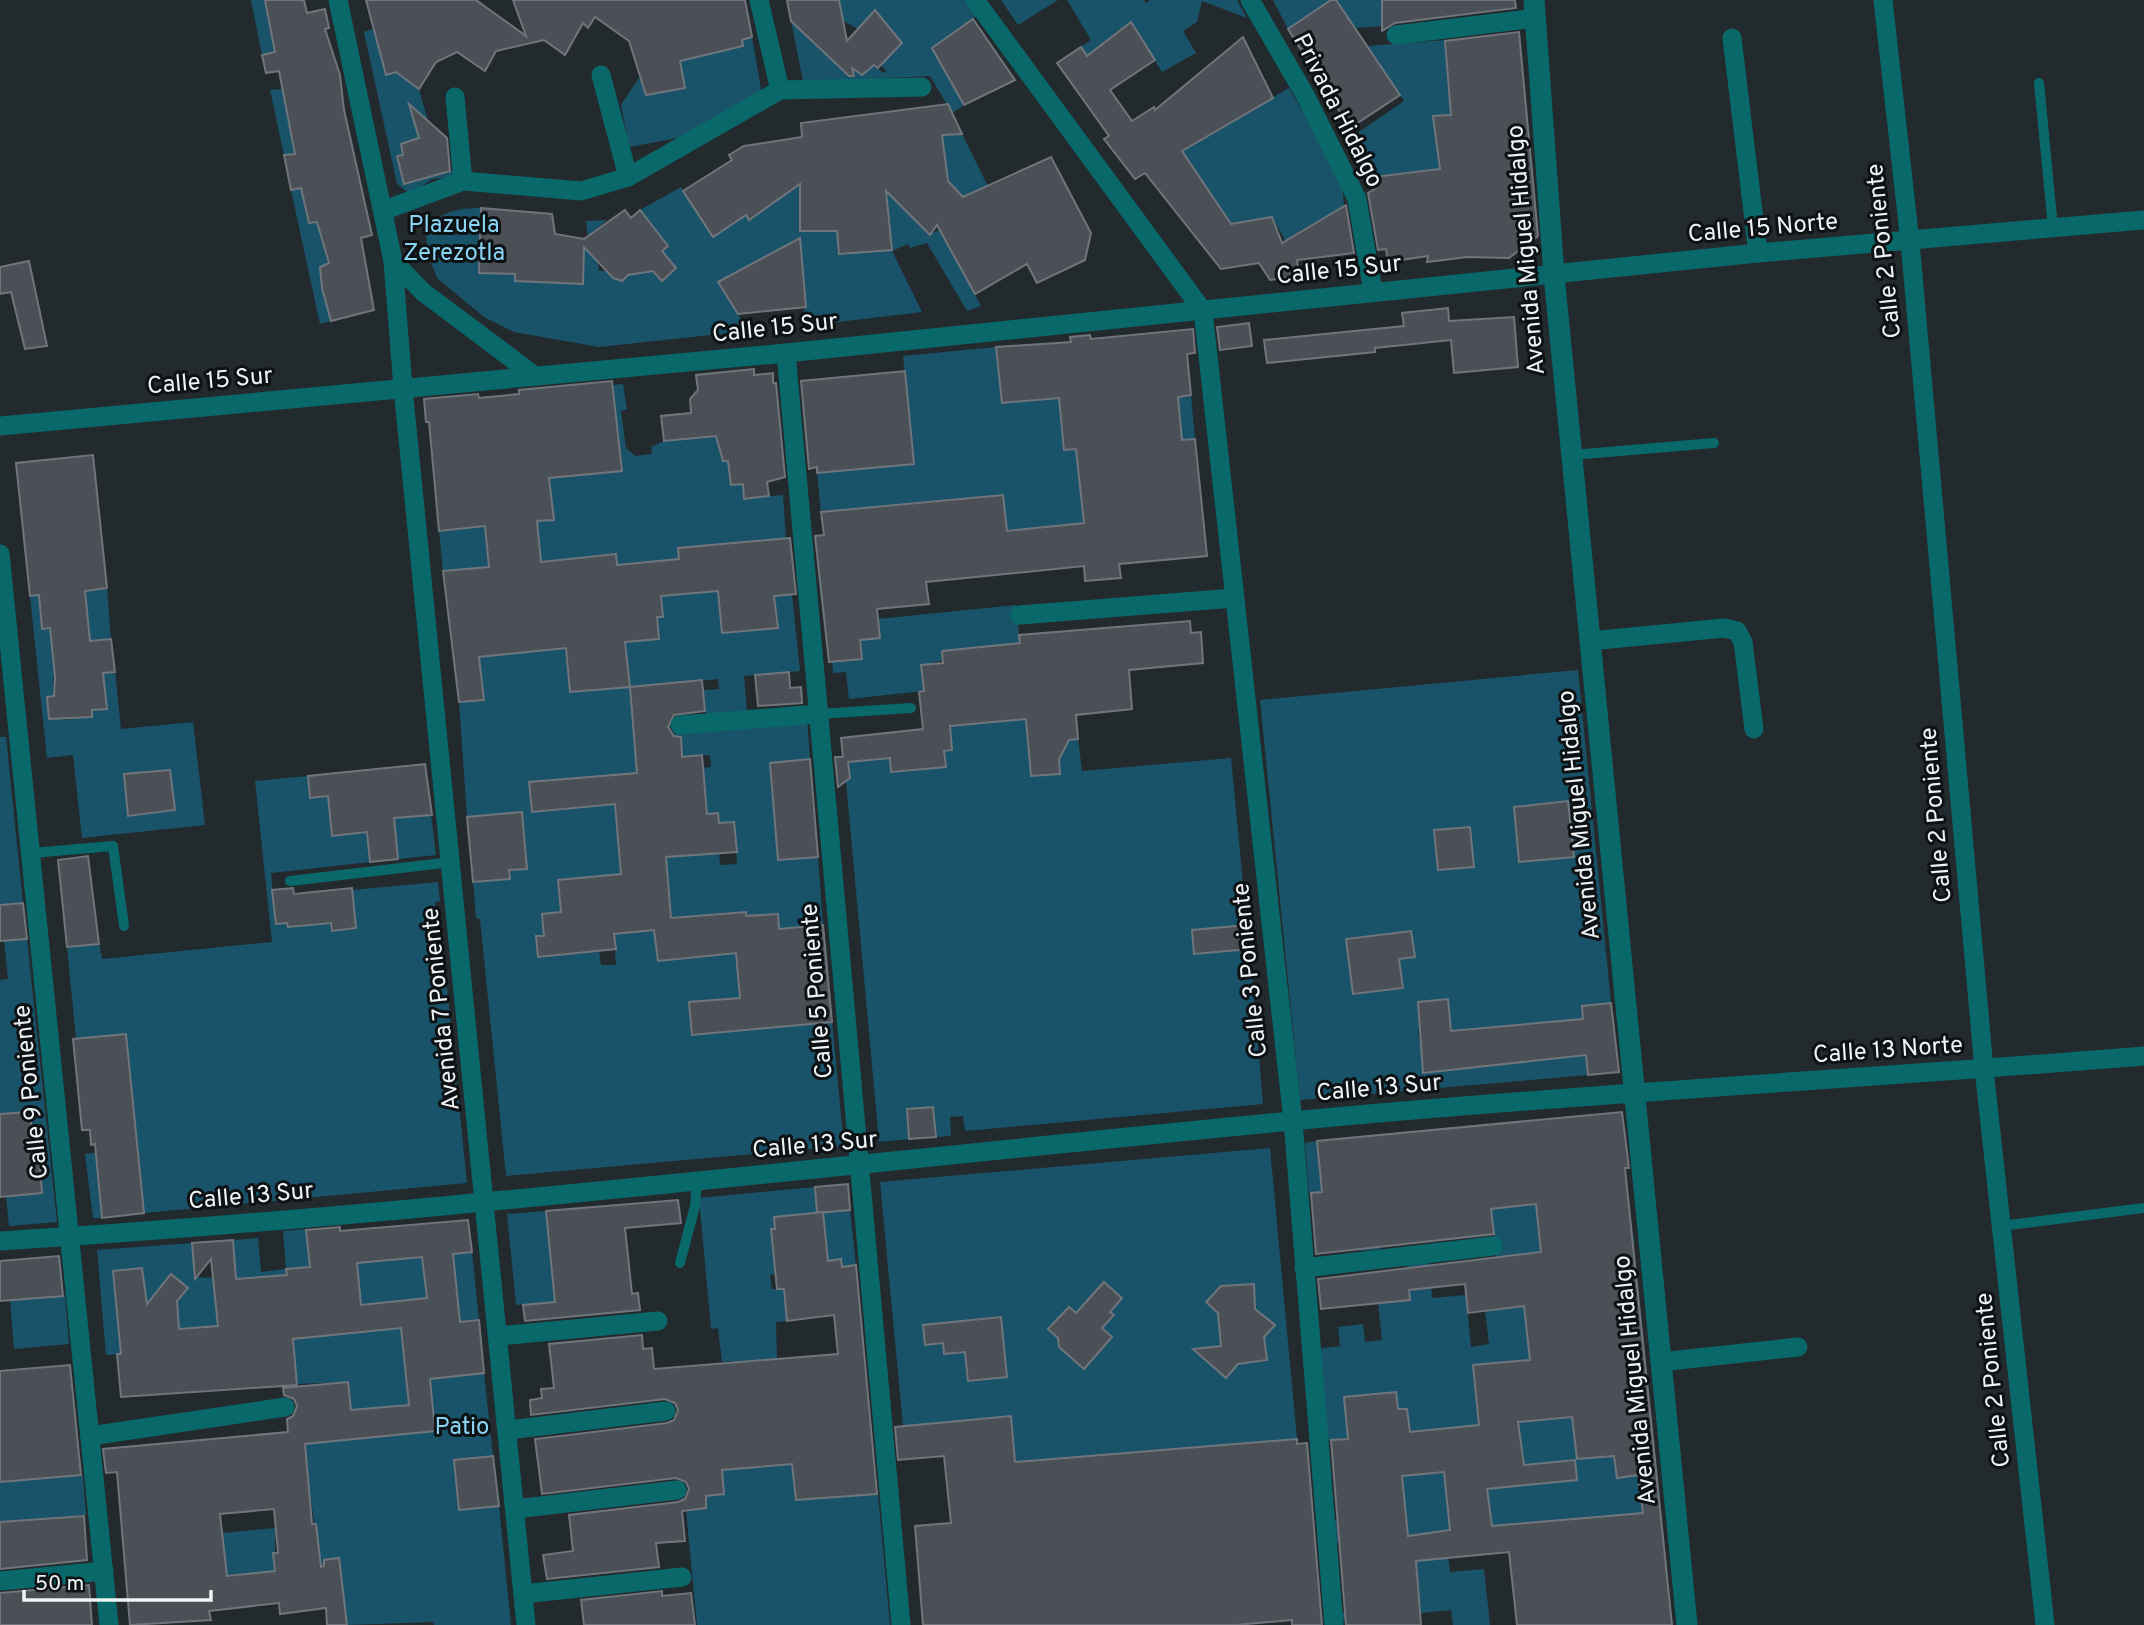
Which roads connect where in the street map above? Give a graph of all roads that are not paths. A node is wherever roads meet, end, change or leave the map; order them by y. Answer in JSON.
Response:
{"nodes":[{"id":1,"x":338,"y":0,"type":"edge"},
{"id":2,"x":759,"y":0,"type":"edge"},
{"id":3,"x":975,"y":0,"type":"edge"},
{"id":4,"x":1250,"y":0,"type":"edge"},
{"id":5,"x":1883,"y":0,"type":"edge"},
{"id":6,"x":1535,"y":9,"type":"edge"},
{"id":7,"x":1396,"y":35,"type":"dead end"},
{"id":8,"x":1732,"y":38,"type":"dead end"},
{"id":9,"x":601,"y":75,"type":"dead end"},
{"id":10,"x":2039,"y":83,"type":"dead end"},
{"id":11,"x":922,"y":87,"type":"dead end"},
{"id":12,"x":780,"y":90,"type":"junction"},
{"id":13,"x":455,"y":97,"type":"dead end"},
{"id":14,"x":628,"y":177,"type":"junction"},
{"id":15,"x":463,"y":181,"type":"junction"},
{"id":16,"x":384,"y":210,"type":"junction"},
{"id":17,"x":2144,"y":220,"type":"edge"},
{"id":18,"x":2053,"y":228,"type":"junction"},
{"id":19,"x":1910,"y":242,"type":"junction"},
{"id":20,"x":1758,"y":253,"type":"junction"},
{"id":21,"x":393,"y":261,"type":"junction"},
{"id":22,"x":1553,"y":275,"type":"junction"},
{"id":23,"x":1373,"y":292,"type":"junction"},
{"id":24,"x":1203,"y":311,"type":"junction"},
{"id":25,"x":786,"y":353,"type":"junction"},
{"id":26,"x":535,"y":376,"type":"junction"},
{"id":27,"x":403,"y":388,"type":"junction"},
{"id":28,"x":0,"y":426,"type":"edge"},
{"id":29,"x":1714,"y":443,"type":"dead end"},
{"id":30,"x":1571,"y":455,"type":"junction"},
{"id":31,"x":0,"y":554,"type":"edge"},
{"id":32,"x":1234,"y":598,"type":"junction"},
{"id":33,"x":1020,"y":615,"type":"dead end"},
{"id":34,"x":1590,"y":641,"type":"junction"},
{"id":35,"x":911,"y":708,"type":"dead end"},
{"id":36,"x":818,"y":714,"type":"junction"},
{"id":37,"x":680,"y":725,"type":"dead end"},
{"id":38,"x":1755,"y":729,"type":"dead end"},
{"id":39,"x":32,"y":853,"type":"junction"},
{"id":40,"x":452,"y":862,"type":"junction"},
{"id":41,"x":290,"y":881,"type":"dead end"},
{"id":42,"x":124,"y":926,"type":"dead end"},
{"id":43,"x":2144,"y":1056,"type":"edge"},
{"id":44,"x":1984,"y":1069,"type":"junction"},
{"id":45,"x":1634,"y":1092,"type":"junction"},
{"id":46,"x":1293,"y":1121,"type":"junction"},
{"id":47,"x":859,"y":1167,"type":"junction"},
{"id":48,"x":697,"y":1182,"type":"junction"},
{"id":49,"x":486,"y":1202,"type":"junction"},
{"id":50,"x":2144,"y":1208,"type":"edge"},
{"id":51,"x":2001,"y":1226,"type":"junction"},
{"id":52,"x":71,"y":1237,"type":"junction"},
{"id":53,"x":0,"y":1241,"type":"edge"},
{"id":54,"x":1493,"y":1247,"type":"dead end"},
{"id":55,"x":680,"y":1263,"type":"dead end"},
{"id":56,"x":1304,"y":1268,"type":"junction"},
{"id":57,"x":658,"y":1321,"type":"dead end"},
{"id":58,"x":499,"y":1336,"type":"junction"},
{"id":59,"x":1798,"y":1347,"type":"dead end"},
{"id":60,"x":1660,"y":1362,"type":"junction"},
{"id":61,"x":285,"y":1407,"type":"dead end"},
{"id":62,"x":666,"y":1411,"type":"dead end"},
{"id":63,"x":508,"y":1430,"type":"junction"},
{"id":64,"x":90,"y":1436,"type":"junction"},
{"id":65,"x":677,"y":1490,"type":"dead end"},
{"id":66,"x":515,"y":1509,"type":"junction"},
{"id":67,"x":104,"y":1571,"type":"junction"},
{"id":68,"x":682,"y":1577,"type":"dead end"},
{"id":69,"x":0,"y":1581,"type":"edge"},
{"id":70,"x":523,"y":1594,"type":"junction"},
{"id":71,"x":109,"y":1625,"type":"edge"},
{"id":72,"x":526,"y":1625,"type":"edge"},
{"id":73,"x":901,"y":1625,"type":"edge"},
{"id":74,"x":1334,"y":1625,"type":"edge"},
{"id":75,"x":1687,"y":1625,"type":"edge"},
{"id":76,"x":2045,"y":1625,"type":"edge"}],
"edges":[{"from":1,"to":16,"type":"street","name":"Avenida 7 Poniente"},
{"from":2,"to":12,"type":"street"},
{"from":3,"to":24,"type":"street"},
{"from":4,"to":23,"type":"street","name":"Privada Hidalgo"},
{"from":5,"to":19,"type":"street","name":"Calle 2 Poniente"},
{"from":6,"to":7,"type":"street"},
{"from":6,"to":22,"type":"street","name":"Avenida Miguel Hidalgo"},
{"from":8,"to":20,"type":"street"},
{"from":9,"to":14,"type":"street"},
{"from":10,"to":18,"type":"lane"},
{"from":11,"to":12,"type":"street"},
{"from":12,"to":14,"type":"street"},
{"from":13,"to":15,"type":"street"},
{"from":14,"to":15,"type":"street"},
{"from":15,"to":16,"type":"street"},
{"from":16,"to":21,"type":"street","name":"Avenida 7 Poniente"},
{"from":17,"to":18,"type":"street","name":"Calle 15 Norte"},
{"from":18,"to":19,"type":"street","name":"Calle 15 Norte"},
{"from":19,"to":20,"type":"street","name":"Calle 15 Norte"},
{"from":19,"to":44,"type":"street","name":"Calle 2 Poniente"},
{"from":20,"to":22,"type":"street","name":"Calle 15 Norte"},
{"from":21,"to":26,"type":"street"},
{"from":21,"to":27,"type":"street","name":"Avenida 7 Poniente"},
{"from":22,"to":23,"type":"street","name":"Calle 15 Sur"},
{"from":22,"to":30,"type":"street","name":"Avenida Miguel Hidalgo"},
{"from":23,"to":24,"type":"street","name":"Calle 15 Sur"},
{"from":24,"to":25,"type":"street","name":"Calle 15 Sur"},
{"from":24,"to":32,"type":"street","name":"Calle 3 Poniente"},
{"from":25,"to":26,"type":"street","name":"Calle 15 Sur"},
{"from":25,"to":36,"type":"street","name":"Calle 5 Poniente"},
{"from":26,"to":27,"type":"street","name":"Calle 15 Sur"},
{"from":27,"to":28,"type":"street","name":"Calle 15 Sur"},
{"from":27,"to":40,"type":"street","name":"Avenida 7 Poniente"},
{"from":29,"to":30,"type":"lane"},
{"from":30,"to":34,"type":"street","name":"Avenida Miguel Hidalgo"},
{"from":31,"to":39,"type":"street","name":"Calle 9 Poniente"},
{"from":32,"to":33,"type":"street"},
{"from":32,"to":46,"type":"street","name":"Calle 3 Poniente"},
{"from":34,"to":38,"type":"street"},
{"from":34,"to":45,"type":"street","name":"Avenida Miguel Hidalgo"},
{"from":35,"to":36,"type":"lane"},
{"from":36,"to":37,"type":"street"},
{"from":36,"to":47,"type":"street","name":"Calle 5 Poniente"},
{"from":39,"to":42,"type":"lane"},
{"from":39,"to":52,"type":"street","name":"Calle 9 Poniente"},
{"from":40,"to":41,"type":"lane"},
{"from":40,"to":49,"type":"street","name":"Avenida 7 Poniente"},
{"from":43,"to":44,"type":"street","name":"Calle 13 Norte"},
{"from":44,"to":45,"type":"street","name":"Calle 13 Norte"},
{"from":44,"to":51,"type":"street","name":"Calle 2 Poniente"},
{"from":45,"to":46,"type":"street","name":"Calle 13 Sur"},
{"from":45,"to":60,"type":"street","name":"Avenida Miguel Hidalgo"},
{"from":46,"to":47,"type":"street","name":"Calle 13 Sur"},
{"from":46,"to":56,"type":"street","name":"Calle 3 Poniente"},
{"from":47,"to":48,"type":"street","name":"Calle 13 Sur"},
{"from":47,"to":73,"type":"street","name":"Calle 5 Poniente"},
{"from":48,"to":49,"type":"street","name":"Calle 13 Sur"},
{"from":48,"to":55,"type":"lane"},
{"from":49,"to":52,"type":"street","name":"Calle 13 Sur"},
{"from":49,"to":58,"type":"street","name":"Avenida 7 Poniente"},
{"from":50,"to":51,"type":"lane"},
{"from":51,"to":76,"type":"street","name":"Calle 2 Poniente"},
{"from":52,"to":53,"type":"street","name":"Calle 13 Sur"},
{"from":52,"to":64,"type":"street","name":"Calle 9 Poniente"},
{"from":54,"to":56,"type":"street"},
{"from":56,"to":74,"type":"street","name":"Calle 3 Poniente"},
{"from":57,"to":58,"type":"street"},
{"from":58,"to":63,"type":"street","name":"Avenida 7 Poniente"},
{"from":59,"to":60,"type":"street"},
{"from":60,"to":75,"type":"street","name":"Avenida Miguel Hidalgo"},
{"from":61,"to":64,"type":"street"},
{"from":62,"to":63,"type":"street"},
{"from":63,"to":66,"type":"street","name":"Avenida 7 Poniente"},
{"from":64,"to":67,"type":"street","name":"Calle 9 Poniente"},
{"from":65,"to":66,"type":"street"},
{"from":66,"to":70,"type":"street","name":"Avenida 7 Poniente"},
{"from":67,"to":69,"type":"street"},
{"from":67,"to":71,"type":"street","name":"Calle 9 Poniente"},
{"from":68,"to":70,"type":"street"},
{"from":70,"to":72,"type":"street","name":"Avenida 7 Poniente"}]}
